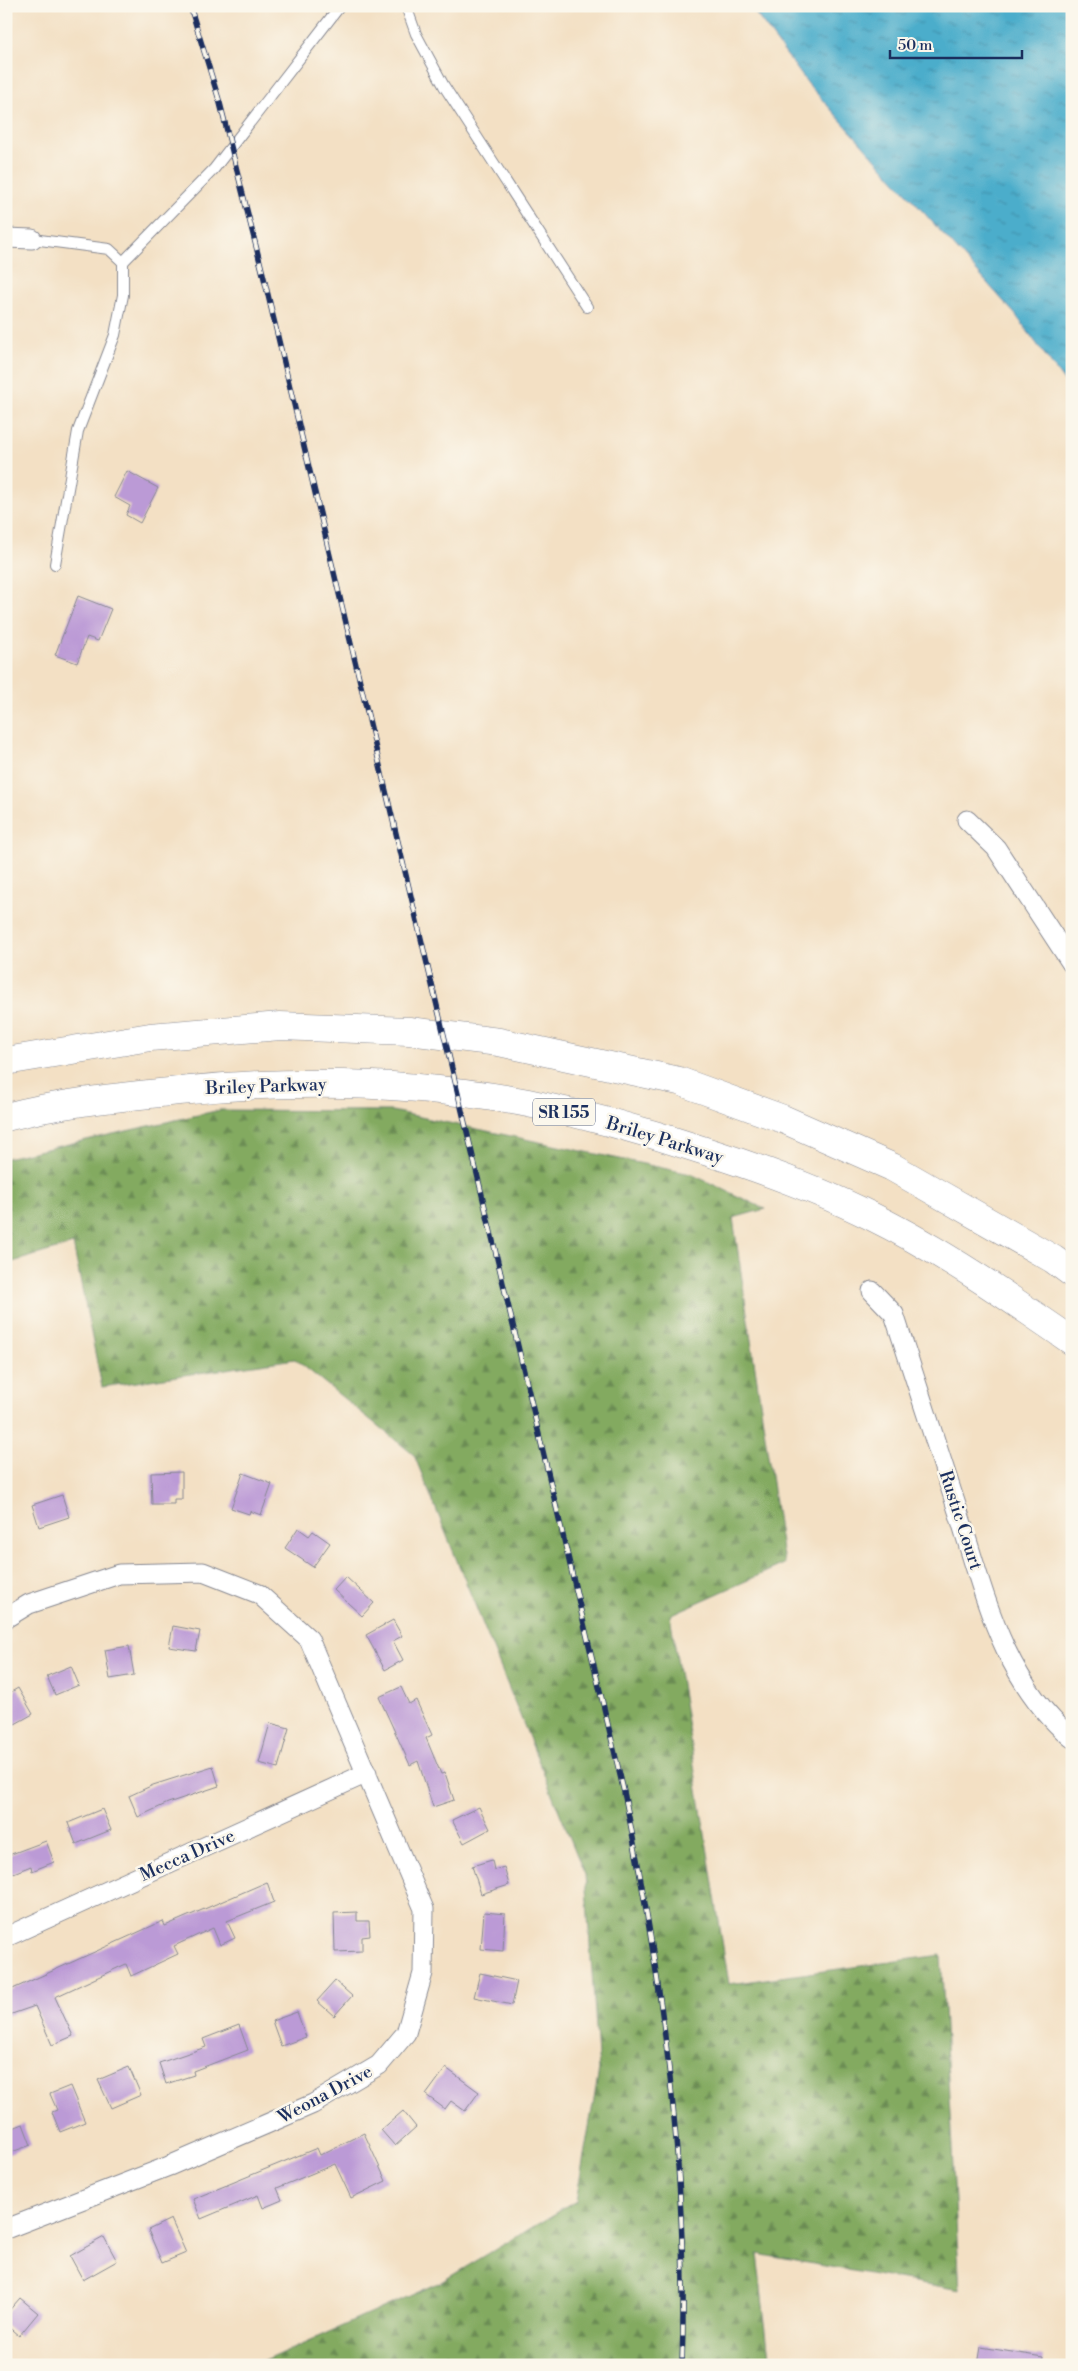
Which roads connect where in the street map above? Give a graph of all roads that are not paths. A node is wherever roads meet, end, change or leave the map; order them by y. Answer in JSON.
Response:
{"nodes":[{"id":1,"x":340,"y":6,"type":"edge"},
{"id":2,"x":406,"y":6,"type":"edge"},
{"id":3,"x":6,"y":238,"type":"edge"},
{"id":4,"x":32,"y":239,"type":"joint"},
{"id":5,"x":122,"y":262,"type":"junction"},
{"id":6,"x":587,"y":308,"type":"dead end"},
{"id":7,"x":55,"y":564,"type":"dead end"},
{"id":8,"x":967,"y":820,"type":"dead end"},
{"id":9,"x":1072,"y":964,"type":"edge"},
{"id":10,"x":6,"y":1062,"type":"edge"},
{"id":11,"x":6,"y":1117,"type":"edge"},
{"id":12,"x":1072,"y":1273,"type":"edge"},
{"id":13,"x":872,"y":1291,"type":"dead end"},
{"id":14,"x":1072,"y":1341,"type":"edge"},
{"id":15,"x":6,"y":1618,"type":"edge"},
{"id":16,"x":1072,"y":1738,"type":"edge"},
{"id":17,"x":367,"y":1773,"type":"junction"},
{"id":18,"x":6,"y":1937,"type":"edge"},
{"id":19,"x":6,"y":2229,"type":"edge"}],
"edges":[{"from":1,"to":5,"type":"lane"},
{"from":2,"to":6,"type":"lane"},
{"from":3,"to":4,"type":"street"},
{"from":4,"to":5,"type":"lane"},
{"from":5,"to":7,"type":"lane"},
{"from":8,"to":9,"type":"street"},
{"from":10,"to":12,"type":"highway"},
{"from":11,"to":14,"type":"highway","name":"Briley Parkway","number":"SR 155"},
{"from":13,"to":16,"type":"street","name":"Rustic Court"},
{"from":15,"to":17,"type":"street","name":"Weona Drive"},
{"from":17,"to":18,"type":"street","name":"Mecca Drive"},
{"from":17,"to":19,"type":"street","name":"Weona Drive"}]}
